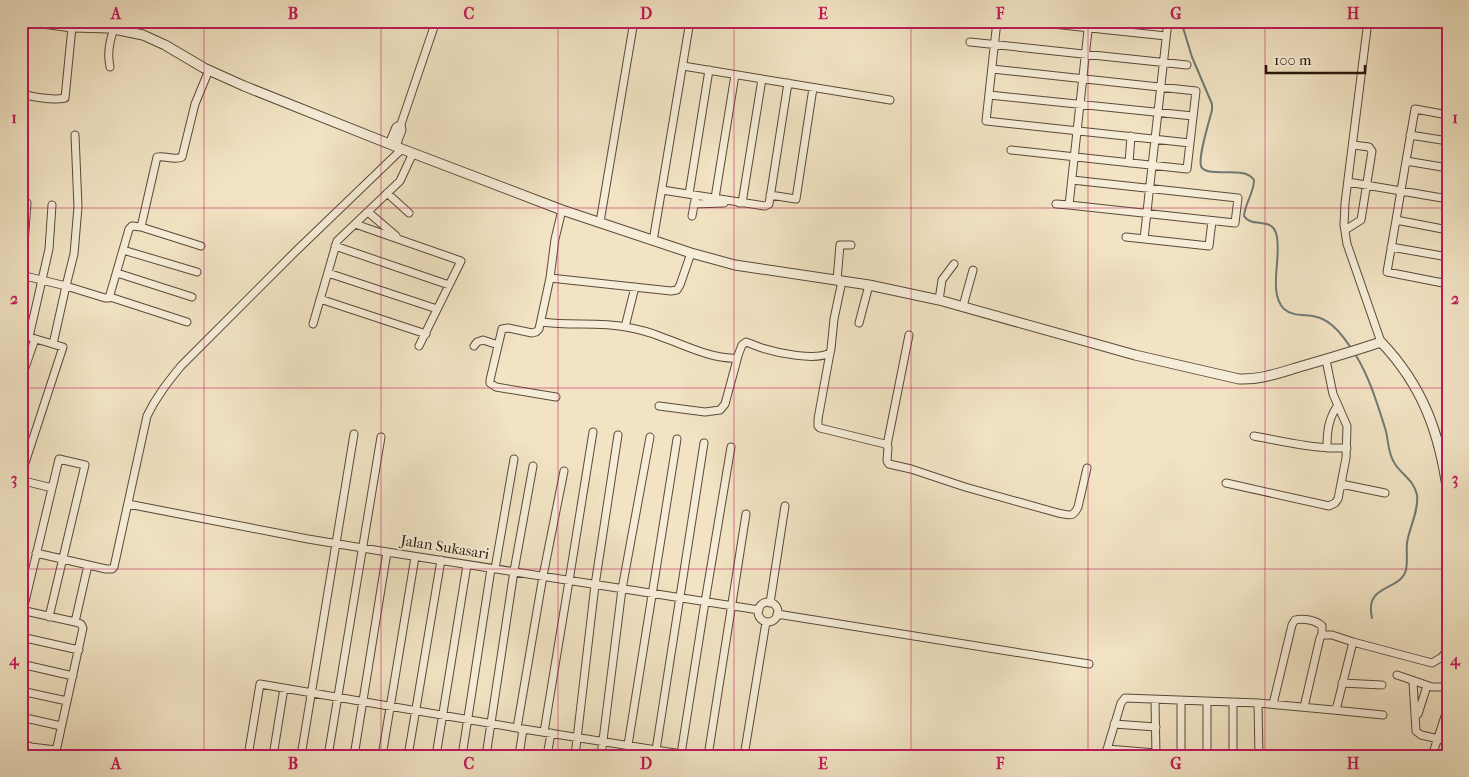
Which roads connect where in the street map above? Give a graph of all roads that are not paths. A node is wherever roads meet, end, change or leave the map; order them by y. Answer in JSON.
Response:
{"nodes":[{"id":1,"x":28,"y":21,"type":"edge"},
{"id":2,"x":436,"y":21,"type":"edge"},
{"id":3,"x":634,"y":21,"type":"edge"},
{"id":4,"x":690,"y":21,"type":"edge"},
{"id":5,"x":997,"y":21,"type":"edge"},
{"id":6,"x":1024,"y":21,"type":"edge"},
{"id":7,"x":1168,"y":21,"type":"edge"},
{"id":8,"x":1368,"y":21,"type":"edge"},
{"id":9,"x":1417,"y":21,"type":"edge"},
{"id":10,"x":1448,"y":24,"type":"edge"},
{"id":11,"x":1088,"y":25,"type":"edge"},
{"id":12,"x":72,"y":27,"type":"junction"},
{"id":13,"x":114,"y":29,"type":"junction"},
{"id":14,"x":1166,"y":36,"type":"junction"},
{"id":15,"x":970,"y":42,"type":"dead end"},
{"id":16,"x":994,"y":44,"type":"junction"},
{"id":17,"x":1085,"y":54,"type":"junction"},
{"id":18,"x":1163,"y":62,"type":"junction"},
{"id":19,"x":1188,"y":65,"type":"dead end"},
{"id":20,"x":683,"y":66,"type":"junction"},
{"id":21,"x":110,"y":67,"type":"dead end"},
{"id":22,"x":992,"y":69,"type":"junction"},
{"id":23,"x":209,"y":70,"type":"junction"},
{"id":24,"x":709,"y":70,"type":"junction"},
{"id":25,"x":735,"y":75,"type":"junction"},
{"id":26,"x":762,"y":79,"type":"junction"},
{"id":27,"x":1083,"y":79,"type":"junction"},
{"id":28,"x":788,"y":84,"type":"junction"},
{"id":29,"x":1161,"y":87,"type":"junction"},
{"id":30,"x":813,"y":88,"type":"junction"},
{"id":31,"x":21,"y":94,"type":"edge"},
{"id":32,"x":989,"y":95,"type":"junction"},
{"id":33,"x":890,"y":100,"type":"dead end"},
{"id":34,"x":1080,"y":104,"type":"junction"},
{"id":35,"x":1158,"y":112,"type":"junction"},
{"id":36,"x":1448,"y":115,"type":"edge"},
{"id":37,"x":1193,"y":116,"type":"junction"},
{"id":38,"x":1077,"y":130,"type":"junction"},
{"id":39,"x":75,"y":135,"type":"dead end"},
{"id":40,"x":1410,"y":135,"type":"junction"},
{"id":41,"x":1132,"y":136,"type":"junction"},
{"id":42,"x":1155,"y":139,"type":"junction"},
{"id":43,"x":1448,"y":141,"type":"edge"},
{"id":44,"x":1190,"y":143,"type":"junction"},
{"id":45,"x":1353,"y":145,"type":"junction"},
{"id":46,"x":396,"y":146,"type":"junction"},
{"id":47,"x":1011,"y":150,"type":"dead end"},
{"id":48,"x":414,"y":153,"type":"junction"},
{"id":49,"x":1074,"y":156,"type":"junction"},
{"id":50,"x":1406,"y":161,"type":"junction"},
{"id":51,"x":1129,"y":163,"type":"junction"},
{"id":52,"x":1152,"y":165,"type":"junction"},
{"id":53,"x":1448,"y":168,"type":"edge"},
{"id":54,"x":1072,"y":180,"type":"junction"},
{"id":55,"x":1348,"y":182,"type":"junction"},
{"id":56,"x":1366,"y":185,"type":"junction"},
{"id":57,"x":1150,"y":189,"type":"junction"},
{"id":58,"x":662,"y":190,"type":"junction"},
{"id":59,"x":1401,"y":190,"type":"junction"},
{"id":60,"x":387,"y":193,"type":"junction"},
{"id":61,"x":692,"y":195,"type":"junction"},
{"id":62,"x":770,"y":196,"type":"junction"},
{"id":63,"x":715,"y":198,"type":"junction"},
{"id":64,"x":1448,"y":199,"type":"edge"},
{"id":65,"x":27,"y":202,"type":"dead end"},
{"id":66,"x":742,"y":202,"type":"junction"},
{"id":67,"x":694,"y":204,"type":"junction"},
{"id":68,"x":1056,"y":204,"type":"dead end"},
{"id":69,"x":1069,"y":205,"type":"junction"},
{"id":70,"x":52,"y":206,"type":"dead end"},
{"id":71,"x":562,"y":210,"type":"junction"},
{"id":72,"x":368,"y":212,"type":"junction"},
{"id":73,"x":409,"y":214,"type":"dead end"},
{"id":74,"x":1147,"y":214,"type":"junction"},
{"id":75,"x":692,"y":216,"type":"dead end"},
{"id":76,"x":1396,"y":220,"type":"junction"},
{"id":77,"x":1212,"y":221,"type":"junction"},
{"id":78,"x":600,"y":222,"type":"junction"},
{"id":79,"x":354,"y":224,"type":"junction"},
{"id":80,"x":141,"y":227,"type":"junction"},
{"id":81,"x":1345,"y":230,"type":"junction"},
{"id":82,"x":1448,"y":230,"type":"edge"},
{"id":83,"x":1126,"y":237,"type":"dead end"},
{"id":84,"x":399,"y":239,"type":"junction"},
{"id":85,"x":1144,"y":239,"type":"junction"},
{"id":86,"x":653,"y":241,"type":"junction"},
{"id":87,"x":851,"y":245,"type":"dead end"},
{"id":88,"x":201,"y":246,"type":"dead end"},
{"id":89,"x":335,"y":246,"type":"junction"},
{"id":90,"x":1391,"y":247,"type":"junction"},
{"id":91,"x":123,"y":250,"type":"junction"},
{"id":92,"x":691,"y":253,"type":"junction"},
{"id":93,"x":21,"y":254,"type":"edge"},
{"id":94,"x":1448,"y":257,"type":"edge"},
{"id":95,"x":954,"y":264,"type":"dead end"},
{"id":96,"x":973,"y":270,"type":"dead end"},
{"id":97,"x":197,"y":272,"type":"dead end"},
{"id":98,"x":117,"y":273,"type":"junction"},
{"id":99,"x":328,"y":273,"type":"junction"},
{"id":100,"x":21,"y":275,"type":"edge"},
{"id":101,"x":550,"y":278,"type":"junction"},
{"id":102,"x":42,"y":280,"type":"junction"},
{"id":103,"x":839,"y":280,"type":"junction"},
{"id":104,"x":1448,"y":284,"type":"edge"},
{"id":105,"x":449,"y":285,"type":"junction"},
{"id":106,"x":869,"y":285,"type":"junction"},
{"id":107,"x":66,"y":286,"type":"junction"},
{"id":108,"x":635,"y":287,"type":"junction"},
{"id":109,"x":110,"y":296,"type":"junction"},
{"id":110,"x":192,"y":297,"type":"dead end"},
{"id":111,"x":320,"y":299,"type":"junction"},
{"id":112,"x":939,"y":300,"type":"junction"},
{"id":113,"x":963,"y":306,"type":"junction"},
{"id":114,"x":437,"y":309,"type":"junction"},
{"id":115,"x":187,"y":322,"type":"dead end"},
{"id":116,"x":541,"y":322,"type":"junction"},
{"id":117,"x":860,"y":323,"type":"dead end"},
{"id":118,"x":313,"y":324,"type":"dead end"},
{"id":119,"x":625,"y":327,"type":"junction"},
{"id":120,"x":426,"y":334,"type":"junction"},
{"id":121,"x":909,"y":335,"type":"dead end"},
{"id":122,"x":35,"y":339,"type":"junction"},
{"id":123,"x":1381,"y":342,"type":"junction"},
{"id":124,"x":53,"y":344,"type":"junction"},
{"id":125,"x":498,"y":344,"type":"junction"},
{"id":126,"x":419,"y":346,"type":"dead end"},
{"id":127,"x":474,"y":346,"type":"dead end"},
{"id":128,"x":830,"y":353,"type":"junction"},
{"id":129,"x":738,"y":356,"type":"junction"},
{"id":130,"x":1326,"y":360,"type":"junction"},
{"id":131,"x":21,"y":379,"type":"edge"},
{"id":132,"x":556,"y":397,"type":"dead end"},
{"id":133,"x":659,"y":406,"type":"dead end"},
{"id":134,"x":1338,"y":406,"type":"junction"},
{"id":135,"x":593,"y":432,"type":"dead end"},
{"id":136,"x":354,"y":434,"type":"dead end"},
{"id":137,"x":618,"y":435,"type":"dead end"},
{"id":138,"x":1254,"y":436,"type":"dead end"},
{"id":139,"x":381,"y":437,"type":"dead end"},
{"id":140,"x":650,"y":437,"type":"dead end"},
{"id":141,"x":677,"y":439,"type":"dead end"},
{"id":142,"x":21,"y":443,"type":"edge"},
{"id":143,"x":704,"y":443,"type":"dead end"},
{"id":144,"x":887,"y":445,"type":"junction"},
{"id":145,"x":30,"y":446,"type":"junction"},
{"id":146,"x":731,"y":448,"type":"dead end"},
{"id":147,"x":1327,"y":448,"type":"junction"},
{"id":148,"x":1347,"y":448,"type":"junction"},
{"id":149,"x":514,"y":459,"type":"dead end"},
{"id":150,"x":533,"y":466,"type":"dead end"},
{"id":151,"x":1087,"y":468,"type":"dead end"},
{"id":152,"x":22,"y":469,"type":"dead end"},
{"id":153,"x":564,"y":471,"type":"dead end"},
{"id":154,"x":1226,"y":483,"type":"dead end"},
{"id":155,"x":1341,"y":484,"type":"junction"},
{"id":156,"x":52,"y":488,"type":"junction"},
{"id":157,"x":21,"y":492,"type":"edge"},
{"id":158,"x":1384,"y":493,"type":"dead end"},
{"id":159,"x":1448,"y":494,"type":"edge"},
{"id":160,"x":128,"y":504,"type":"junction"},
{"id":161,"x":785,"y":506,"type":"dead end"},
{"id":162,"x":746,"y":514,"type":"dead end"},
{"id":163,"x":336,"y":543,"type":"junction"},
{"id":164,"x":362,"y":547,"type":"junction"},
{"id":165,"x":387,"y":552,"type":"junction"},
{"id":166,"x":36,"y":553,"type":"junction"},
{"id":167,"x":415,"y":556,"type":"junction"},
{"id":168,"x":63,"y":559,"type":"junction"},
{"id":169,"x":442,"y":560,"type":"junction"},
{"id":170,"x":88,"y":565,"type":"junction"},
{"id":171,"x":467,"y":565,"type":"junction"},
{"id":172,"x":493,"y":569,"type":"junction"},
{"id":173,"x":514,"y":571,"type":"junction"},
{"id":174,"x":543,"y":576,"type":"junction"},
{"id":175,"x":570,"y":581,"type":"junction"},
{"id":176,"x":595,"y":585,"type":"junction"},
{"id":177,"x":622,"y":590,"type":"junction"},
{"id":178,"x":653,"y":594,"type":"junction"},
{"id":179,"x":679,"y":598,"type":"junction"},
{"id":180,"x":704,"y":602,"type":"junction"},
{"id":181,"x":770,"y":603,"type":"junction"},
{"id":182,"x":731,"y":606,"type":"junction"},
{"id":183,"x":22,"y":610,"type":"edge"},
{"id":184,"x":759,"y":610,"type":"junction"},
{"id":185,"x":777,"y":614,"type":"junction"},
{"id":186,"x":49,"y":617,"type":"junction"},
{"id":187,"x":75,"y":622,"type":"junction"},
{"id":188,"x":766,"y":622,"type":"junction"},
{"id":189,"x":1322,"y":635,"type":"junction"},
{"id":190,"x":21,"y":637,"type":"edge"},
{"id":191,"x":1353,"y":642,"type":"junction"},
{"id":192,"x":1448,"y":649,"type":"edge"},
{"id":193,"x":79,"y":650,"type":"junction"},
{"id":194,"x":21,"y":664,"type":"edge"},
{"id":195,"x":1089,"y":664,"type":"dead end"},
{"id":196,"x":1396,"y":675,"type":"dead end"},
{"id":197,"x":73,"y":676,"type":"junction"},
{"id":198,"x":1413,"y":682,"type":"junction"},
{"id":199,"x":1342,"y":683,"type":"junction"},
{"id":200,"x":1382,"y":685,"type":"dead end"},
{"id":201,"x":1427,"y":686,"type":"junction"},
{"id":202,"x":1448,"y":687,"type":"edge"},
{"id":203,"x":284,"y":688,"type":"junction"},
{"id":204,"x":21,"y":691,"type":"edge"},
{"id":205,"x":310,"y":692,"type":"junction"},
{"id":206,"x":338,"y":697,"type":"junction"},
{"id":207,"x":1156,"y":700,"type":"junction"},
{"id":208,"x":67,"y":701,"type":"junction"},
{"id":209,"x":363,"y":701,"type":"junction"},
{"id":210,"x":1181,"y":701,"type":"junction"},
{"id":211,"x":1206,"y":702,"type":"junction"},
{"id":212,"x":1233,"y":703,"type":"junction"},
{"id":213,"x":1258,"y":703,"type":"junction"},
{"id":214,"x":1273,"y":704,"type":"junction"},
{"id":215,"x":389,"y":706,"type":"junction"},
{"id":216,"x":1304,"y":707,"type":"junction"},
{"id":217,"x":1448,"y":707,"type":"edge"},
{"id":218,"x":415,"y":710,"type":"junction"},
{"id":219,"x":1333,"y":710,"type":"junction"},
{"id":220,"x":443,"y":715,"type":"junction"},
{"id":221,"x":1383,"y":715,"type":"dead end"},
{"id":222,"x":21,"y":717,"type":"edge"},
{"id":223,"x":1416,"y":718,"type":"junction"},
{"id":224,"x":467,"y":719,"type":"junction"},
{"id":225,"x":491,"y":723,"type":"junction"},
{"id":226,"x":1114,"y":724,"type":"junction"},
{"id":227,"x":62,"y":726,"type":"junction"},
{"id":228,"x":1156,"y":727,"type":"junction"},
{"id":229,"x":520,"y":729,"type":"junction"},
{"id":230,"x":547,"y":732,"type":"junction"},
{"id":231,"x":578,"y":737,"type":"junction"},
{"id":232,"x":1438,"y":738,"type":"junction"},
{"id":233,"x":604,"y":741,"type":"junction"},
{"id":234,"x":1448,"y":741,"type":"edge"},
{"id":235,"x":21,"y":743,"type":"edge"},
{"id":236,"x":628,"y":745,"type":"junction"},
{"id":237,"x":31,"y":746,"type":"junction"},
{"id":238,"x":656,"y":750,"type":"junction"},
{"id":239,"x":1106,"y":752,"type":"edge"},
{"id":240,"x":55,"y":753,"type":"edge"},
{"id":241,"x":681,"y":754,"type":"junction"},
{"id":242,"x":1156,"y":754,"type":"edge"},
{"id":243,"x":29,"y":756,"type":"edge"},
{"id":244,"x":248,"y":756,"type":"edge"},
{"id":245,"x":273,"y":756,"type":"edge"},
{"id":246,"x":300,"y":756,"type":"edge"},
{"id":247,"x":328,"y":756,"type":"edge"},
{"id":248,"x":354,"y":756,"type":"edge"},
{"id":249,"x":382,"y":756,"type":"edge"},
{"id":250,"x":408,"y":756,"type":"edge"},
{"id":251,"x":436,"y":756,"type":"edge"},
{"id":252,"x":462,"y":756,"type":"edge"},
{"id":253,"x":486,"y":756,"type":"edge"},
{"id":254,"x":519,"y":756,"type":"edge"},
{"id":255,"x":547,"y":756,"type":"edge"},
{"id":256,"x":574,"y":756,"type":"edge"},
{"id":257,"x":601,"y":756,"type":"edge"},
{"id":258,"x":694,"y":756,"type":"edge"},
{"id":259,"x":708,"y":756,"type":"edge"},
{"id":260,"x":744,"y":756,"type":"edge"},
{"id":261,"x":1181,"y":756,"type":"edge"},
{"id":262,"x":1208,"y":756,"type":"edge"},
{"id":263,"x":1233,"y":756,"type":"edge"},
{"id":264,"x":1260,"y":756,"type":"edge"},
{"id":265,"x":1432,"y":756,"type":"edge"}],
"edges":[{"from":1,"to":12,"type":"street"},
{"from":2,"to":46,"type":"street"},
{"from":3,"to":78,"type":"street"},
{"from":4,"to":20,"type":"street"},
{"from":5,"to":16,"type":"street"},
{"from":6,"to":11,"type":"street"},
{"from":7,"to":14,"type":"street"},
{"from":8,"to":45,"type":"street"},
{"from":9,"to":10,"type":"street"},
{"from":11,"to":14,"type":"street"},
{"from":11,"to":17,"type":"street"},
{"from":12,"to":13,"type":"street"},
{"from":12,"to":31,"type":"street"},
{"from":13,"to":21,"type":"street"},
{"from":13,"to":23,"type":"street"},
{"from":14,"to":18,"type":"street"},
{"from":15,"to":16,"type":"street"},
{"from":16,"to":17,"type":"street"},
{"from":16,"to":22,"type":"street"},
{"from":17,"to":18,"type":"street"},
{"from":17,"to":27,"type":"street"},
{"from":18,"to":19,"type":"street"},
{"from":18,"to":29,"type":"street"},
{"from":20,"to":24,"type":"street"},
{"from":20,"to":58,"type":"street"},
{"from":22,"to":27,"type":"street"},
{"from":22,"to":32,"type":"street"},
{"from":23,"to":46,"type":"street"},
{"from":23,"to":80,"type":"street"},
{"from":24,"to":25,"type":"street"},
{"from":24,"to":61,"type":"street"},
{"from":25,"to":26,"type":"street"},
{"from":25,"to":63,"type":"street"},
{"from":26,"to":28,"type":"street"},
{"from":26,"to":66,"type":"street"},
{"from":27,"to":29,"type":"street"},
{"from":27,"to":34,"type":"street"},
{"from":28,"to":30,"type":"street"},
{"from":28,"to":62,"type":"street"},
{"from":29,"to":35,"type":"street"},
{"from":29,"to":37,"type":"street"},
{"from":30,"to":33,"type":"street"},
{"from":30,"to":62,"type":"street"},
{"from":32,"to":34,"type":"street"},
{"from":32,"to":38,"type":"street"},
{"from":34,"to":35,"type":"street"},
{"from":34,"to":38,"type":"street"},
{"from":35,"to":37,"type":"street"},
{"from":35,"to":42,"type":"street"},
{"from":36,"to":40,"type":"street"},
{"from":37,"to":44,"type":"street"},
{"from":38,"to":41,"type":"street"},
{"from":38,"to":49,"type":"street"},
{"from":39,"to":107,"type":"street"},
{"from":40,"to":43,"type":"street"},
{"from":40,"to":50,"type":"street"},
{"from":41,"to":42,"type":"street"},
{"from":41,"to":51,"type":"street"},
{"from":42,"to":44,"type":"street"},
{"from":42,"to":52,"type":"street"},
{"from":44,"to":52,"type":"street"},
{"from":45,"to":55,"type":"street"},
{"from":45,"to":56,"type":"street"},
{"from":46,"to":48,"type":"street"},
{"from":46,"to":160,"type":"street"},
{"from":47,"to":49,"type":"street"},
{"from":48,"to":60,"type":"street"},
{"from":48,"to":71,"type":"street"},
{"from":49,"to":51,"type":"street"},
{"from":49,"to":54,"type":"street"},
{"from":50,"to":53,"type":"street"},
{"from":50,"to":59,"type":"street"},
{"from":51,"to":52,"type":"street"},
{"from":52,"to":57,"type":"street"},
{"from":54,"to":57,"type":"street"},
{"from":54,"to":69,"type":"street"},
{"from":55,"to":56,"type":"street"},
{"from":55,"to":81,"type":"street"},
{"from":56,"to":59,"type":"street"},
{"from":56,"to":81,"type":"street"},
{"from":57,"to":74,"type":"street"},
{"from":57,"to":77,"type":"street"},
{"from":58,"to":61,"type":"street"},
{"from":58,"to":86,"type":"street"},
{"from":59,"to":64,"type":"street"},
{"from":59,"to":76,"type":"street"},
{"from":60,"to":72,"type":"street"},
{"from":60,"to":73,"type":"street"},
{"from":61,"to":63,"type":"street"},
{"from":61,"to":67,"type":"street"},
{"from":62,"to":66,"type":"street"},
{"from":63,"to":66,"type":"street"},
{"from":65,"to":93,"type":"street"},
{"from":66,"to":67,"type":"street"},
{"from":67,"to":75,"type":"street"},
{"from":68,"to":69,"type":"street"},
{"from":69,"to":74,"type":"street"},
{"from":70,"to":102,"type":"street"},
{"from":71,"to":78,"type":"street"},
{"from":71,"to":101,"type":"street"},
{"from":72,"to":79,"type":"street"},
{"from":72,"to":84,"type":"street"},
{"from":74,"to":77,"type":"street"},
{"from":74,"to":85,"type":"street"},
{"from":76,"to":82,"type":"street"},
{"from":76,"to":90,"type":"street"},
{"from":77,"to":85,"type":"street"},
{"from":78,"to":86,"type":"street"},
{"from":79,"to":84,"type":"street"},
{"from":79,"to":89,"type":"street"},
{"from":80,"to":88,"type":"street"},
{"from":80,"to":91,"type":"street"},
{"from":81,"to":123,"type":"street"},
{"from":83,"to":85,"type":"street"},
{"from":84,"to":105,"type":"street"},
{"from":86,"to":92,"type":"street"},
{"from":87,"to":103,"type":"street"},
{"from":89,"to":99,"type":"street"},
{"from":89,"to":105,"type":"street"},
{"from":90,"to":94,"type":"street"},
{"from":90,"to":104,"type":"street"},
{"from":91,"to":97,"type":"street"},
{"from":91,"to":98,"type":"street"},
{"from":92,"to":103,"type":"street"},
{"from":92,"to":108,"type":"street"},
{"from":95,"to":112,"type":"street"},
{"from":96,"to":113,"type":"street"},
{"from":98,"to":109,"type":"street"},
{"from":98,"to":110,"type":"street"},
{"from":99,"to":111,"type":"street"},
{"from":99,"to":114,"type":"street"},
{"from":100,"to":102,"type":"street"},
{"from":101,"to":108,"type":"street"},
{"from":101,"to":116,"type":"street"},
{"from":102,"to":107,"type":"street"},
{"from":102,"to":122,"type":"street"},
{"from":103,"to":106,"type":"street"},
{"from":103,"to":128,"type":"street"},
{"from":105,"to":114,"type":"street"},
{"from":106,"to":112,"type":"street"},
{"from":106,"to":117,"type":"street"},
{"from":107,"to":109,"type":"street"},
{"from":107,"to":124,"type":"street"},
{"from":108,"to":119,"type":"street"},
{"from":109,"to":115,"type":"street"},
{"from":111,"to":118,"type":"street"},
{"from":111,"to":120,"type":"street"},
{"from":112,"to":113,"type":"street"},
{"from":113,"to":130,"type":"street"},
{"from":114,"to":120,"type":"street"},
{"from":116,"to":119,"type":"street"},
{"from":116,"to":125,"type":"street"},
{"from":119,"to":129,"type":"street"},
{"from":120,"to":126,"type":"street"},
{"from":121,"to":144,"type":"street"},
{"from":122,"to":124,"type":"street"},
{"from":122,"to":131,"type":"street"},
{"from":123,"to":130,"type":"street"},
{"from":123,"to":159,"type":"street"},
{"from":124,"to":145,"type":"street"},
{"from":125,"to":127,"type":"street"},
{"from":125,"to":132,"type":"street"},
{"from":128,"to":129,"type":"street"},
{"from":128,"to":144,"type":"street"},
{"from":129,"to":133,"type":"street"},
{"from":130,"to":134,"type":"street"},
{"from":134,"to":147,"type":"street"},
{"from":134,"to":148,"type":"street"},
{"from":135,"to":175,"type":"street"},
{"from":136,"to":163,"type":"street"},
{"from":137,"to":176,"type":"street"},
{"from":138,"to":147,"type":"street"},
{"from":139,"to":164,"type":"street"},
{"from":140,"to":177,"type":"street"},
{"from":141,"to":178,"type":"street"},
{"from":142,"to":145,"type":"street"},
{"from":143,"to":179,"type":"street"},
{"from":144,"to":151,"type":"street"},
{"from":145,"to":152,"type":"street"},
{"from":146,"to":180,"type":"street"},
{"from":147,"to":148,"type":"street"},
{"from":148,"to":155,"type":"street"},
{"from":149,"to":172,"type":"street"},
{"from":150,"to":173,"type":"street"},
{"from":153,"to":174,"type":"street"},
{"from":154,"to":155,"type":"street"},
{"from":155,"to":158,"type":"street"},
{"from":156,"to":157,"type":"street"},
{"from":156,"to":166,"type":"street"},
{"from":156,"to":168,"type":"street"},
{"from":160,"to":163,"type":"street","name":"Jalan Sukasari"},
{"from":160,"to":170,"type":"street"},
{"from":161,"to":181,"type":"street"},
{"from":162,"to":182,"type":"street"},
{"from":163,"to":164,"type":"street","name":"Jalan Sukasari"},
{"from":163,"to":205,"type":"street"},
{"from":164,"to":165,"type":"street","name":"Jalan Sukasari"},
{"from":164,"to":206,"type":"street"},
{"from":165,"to":167,"type":"street","name":"Jalan Sukasari"},
{"from":165,"to":209,"type":"street"},
{"from":166,"to":168,"type":"street"},
{"from":166,"to":183,"type":"street"},
{"from":167,"to":169,"type":"street","name":"Jalan Sukasari"},
{"from":167,"to":215,"type":"street"},
{"from":168,"to":170,"type":"street"},
{"from":168,"to":186,"type":"street"},
{"from":169,"to":171,"type":"street","name":"Jalan Sukasari"},
{"from":169,"to":218,"type":"street"},
{"from":170,"to":187,"type":"street"},
{"from":171,"to":172,"type":"street","name":"Jalan Sukasari"},
{"from":171,"to":220,"type":"street"},
{"from":172,"to":173,"type":"street","name":"Jalan Sukasari"},
{"from":172,"to":224,"type":"street"},
{"from":173,"to":174,"type":"street","name":"Jalan Sukasari"},
{"from":173,"to":225,"type":"street"},
{"from":174,"to":175,"type":"street","name":"Jalan Sukasari"},
{"from":174,"to":229,"type":"street"},
{"from":175,"to":176,"type":"street","name":"Jalan Sukasari"},
{"from":175,"to":230,"type":"street"},
{"from":176,"to":177,"type":"street","name":"Jalan Sukasari"},
{"from":176,"to":231,"type":"street"},
{"from":177,"to":178,"type":"street","name":"Jalan Sukasari"},
{"from":177,"to":233,"type":"street"},
{"from":178,"to":179,"type":"street","name":"Jalan Sukasari"},
{"from":178,"to":236,"type":"street"},
{"from":179,"to":180,"type":"street","name":"Jalan Sukasari"},
{"from":179,"to":238,"type":"street"},
{"from":180,"to":182,"type":"street","name":"Jalan Sukasari"},
{"from":180,"to":241,"type":"street"},
{"from":181,"to":184,"type":"street"},
{"from":181,"to":185,"type":"street"},
{"from":182,"to":184,"type":"street","name":"Jalan Sukasari"},
{"from":182,"to":259,"type":"street"},
{"from":183,"to":186,"type":"street"},
{"from":184,"to":188,"type":"street"},
{"from":185,"to":188,"type":"street"},
{"from":185,"to":195,"type":"street"},
{"from":186,"to":187,"type":"street"},
{"from":187,"to":193,"type":"street"},
{"from":188,"to":260,"type":"street"},
{"from":189,"to":191,"type":"street"},
{"from":189,"to":214,"type":"street"},
{"from":189,"to":216,"type":"street"},
{"from":190,"to":193,"type":"street"},
{"from":191,"to":192,"type":"street"},
{"from":191,"to":199,"type":"street"},
{"from":193,"to":197,"type":"street"},
{"from":194,"to":197,"type":"street"},
{"from":196,"to":198,"type":"street"},
{"from":197,"to":208,"type":"street"},
{"from":198,"to":201,"type":"street"},
{"from":198,"to":223,"type":"street"},
{"from":199,"to":200,"type":"street"},
{"from":199,"to":219,"type":"street"},
{"from":201,"to":202,"type":"street"},
{"from":201,"to":223,"type":"street"},
{"from":203,"to":205,"type":"street"},
{"from":203,"to":244,"type":"street"},
{"from":203,"to":245,"type":"street"},
{"from":204,"to":208,"type":"street"},
{"from":205,"to":206,"type":"street"},
{"from":205,"to":246,"type":"street"},
{"from":206,"to":209,"type":"street"},
{"from":206,"to":247,"type":"street"},
{"from":207,"to":210,"type":"street"},
{"from":207,"to":226,"type":"street"},
{"from":207,"to":228,"type":"street"},
{"from":208,"to":227,"type":"street"},
{"from":209,"to":215,"type":"street"},
{"from":209,"to":248,"type":"street"},
{"from":210,"to":211,"type":"street"},
{"from":210,"to":261,"type":"street"},
{"from":211,"to":212,"type":"street"},
{"from":211,"to":262,"type":"street"},
{"from":212,"to":213,"type":"street"},
{"from":212,"to":263,"type":"street"},
{"from":213,"to":214,"type":"street"},
{"from":213,"to":264,"type":"street"},
{"from":214,"to":216,"type":"street"},
{"from":215,"to":218,"type":"street"},
{"from":215,"to":249,"type":"street"},
{"from":216,"to":219,"type":"street"},
{"from":217,"to":232,"type":"street"},
{"from":218,"to":220,"type":"street"},
{"from":218,"to":250,"type":"street"},
{"from":219,"to":221,"type":"street"},
{"from":220,"to":224,"type":"street"},
{"from":220,"to":251,"type":"street"},
{"from":222,"to":227,"type":"street"},
{"from":223,"to":232,"type":"street"},
{"from":224,"to":225,"type":"street"},
{"from":224,"to":252,"type":"street"},
{"from":225,"to":229,"type":"street"},
{"from":225,"to":253,"type":"street"},
{"from":226,"to":228,"type":"street"},
{"from":226,"to":239,"type":"street"},
{"from":227,"to":240,"type":"street"},
{"from":228,"to":242,"type":"street"},
{"from":229,"to":230,"type":"street"},
{"from":229,"to":254,"type":"street"},
{"from":230,"to":231,"type":"street"},
{"from":230,"to":255,"type":"street"},
{"from":231,"to":233,"type":"street"},
{"from":231,"to":256,"type":"street"},
{"from":232,"to":234,"type":"street"},
{"from":232,"to":265,"type":"street"},
{"from":233,"to":236,"type":"street"},
{"from":233,"to":257,"type":"street"},
{"from":235,"to":237,"type":"street"},
{"from":236,"to":238,"type":"street"},
{"from":237,"to":240,"type":"street"},
{"from":237,"to":243,"type":"street"},
{"from":238,"to":241,"type":"street"},
{"from":239,"to":242,"type":"street"},
{"from":241,"to":258,"type":"street"}]}
